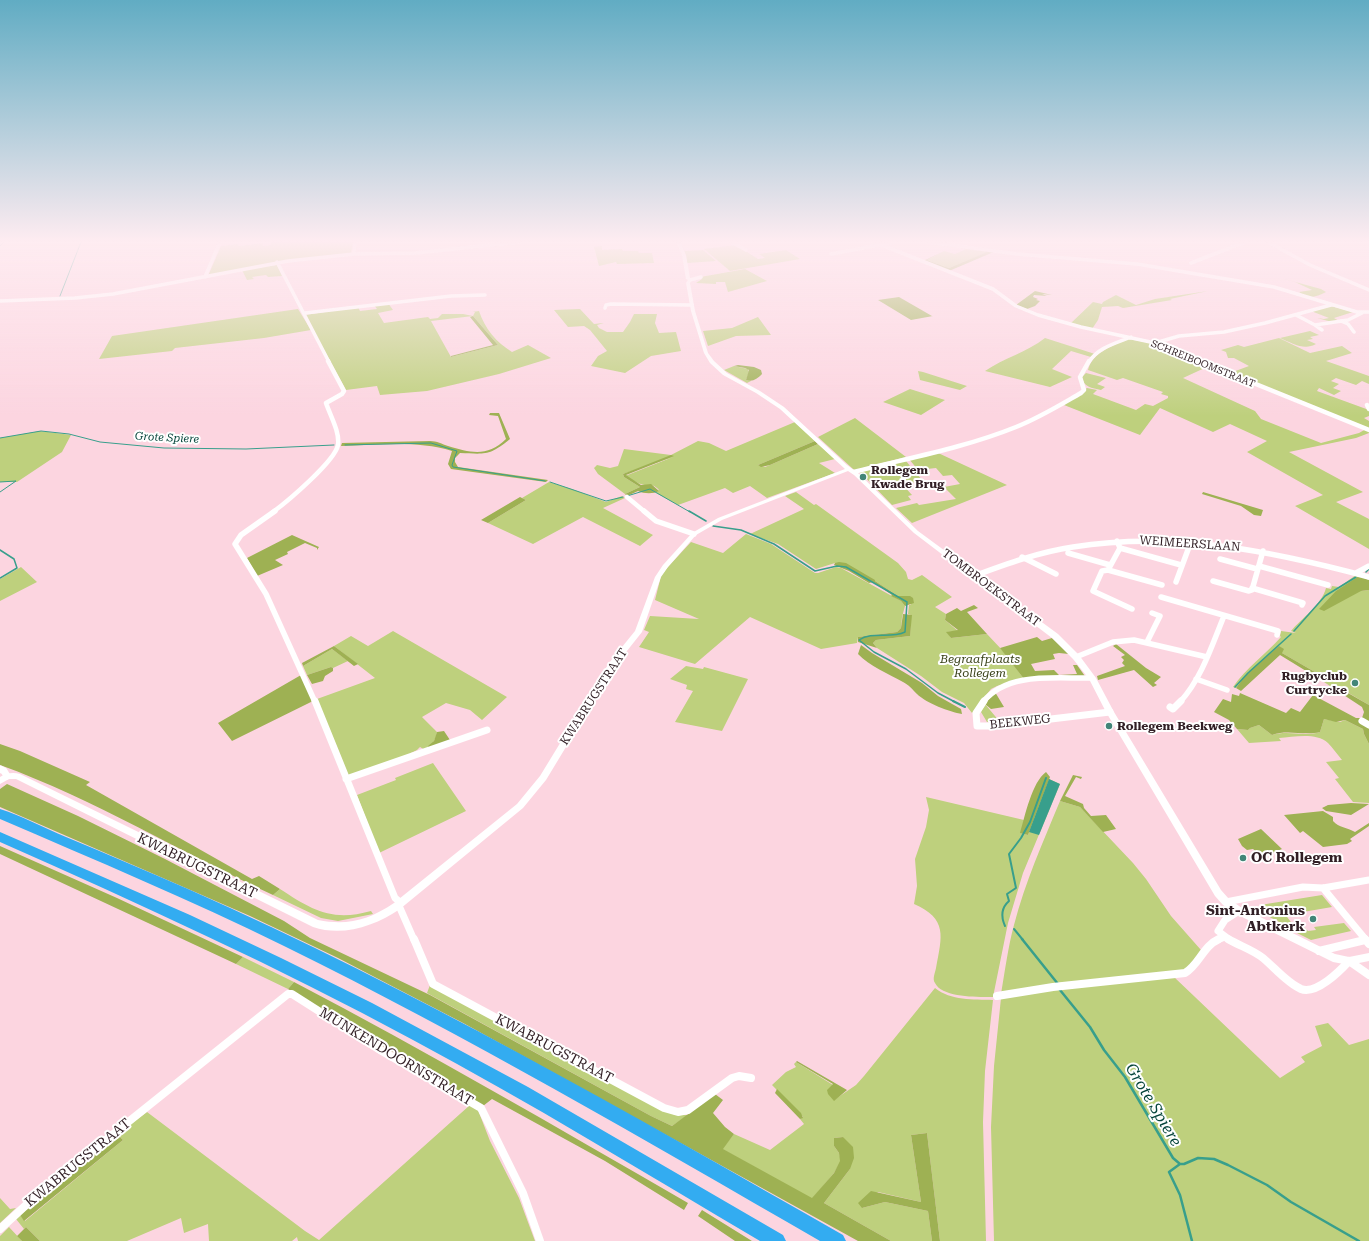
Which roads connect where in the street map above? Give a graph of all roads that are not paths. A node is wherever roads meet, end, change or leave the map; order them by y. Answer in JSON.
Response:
{"nodes":[{"id":1,"x":19,"y":300,"type":"edge"},
{"id":2,"x":296,"y":300,"type":"edge"},
{"id":3,"x":418,"y":300,"type":"edge"},
{"id":4,"x":691,"y":300,"type":"edge"},
{"id":5,"x":1008,"y":300,"type":"edge"},
{"id":6,"x":1316,"y":300,"type":"edge"},
{"id":7,"x":0,"y":301,"type":"edge"},
{"id":8,"x":692,"y":304,"type":"junction"},
{"id":9,"x":1333,"y":305,"type":"junction"},
{"id":10,"x":605,"y":308,"type":"dead end"},
{"id":11,"x":1369,"y":312,"type":"edge"},
{"id":12,"x":304,"y":313,"type":"junction"},
{"id":13,"x":1362,"y":313,"type":"junction"},
{"id":14,"x":1296,"y":315,"type":"junction"},
{"id":15,"x":1369,"y":316,"type":"edge"},
{"id":16,"x":1341,"y":321,"type":"junction"},
{"id":17,"x":1315,"y":325,"type":"junction"},
{"id":18,"x":1322,"y":330,"type":"dead end"},
{"id":19,"x":1354,"y":332,"type":"dead end"},
{"id":20,"x":1131,"y":337,"type":"junction"},
{"id":21,"x":1155,"y":343,"type":"junction"},
{"id":22,"x":1369,"y":430,"type":"edge"},
{"id":23,"x":851,"y":471,"type":"junction"},
{"id":24,"x":627,"y":497,"type":"dead end"},
{"id":25,"x":694,"y":534,"type":"junction"},
{"id":26,"x":1117,"y":541,"type":"junction"},
{"id":27,"x":1189,"y":547,"type":"dead end"},
{"id":28,"x":1120,"y":548,"type":"junction"},
{"id":29,"x":1263,"y":551,"type":"junction"},
{"id":30,"x":1068,"y":553,"type":"dead end"},
{"id":31,"x":1022,"y":557,"type":"junction"},
{"id":32,"x":1220,"y":559,"type":"dead end"},
{"id":33,"x":1182,"y":565,"type":"junction"},
{"id":34,"x":1369,"y":566,"type":"edge"},
{"id":35,"x":1109,"y":567,"type":"junction"},
{"id":36,"x":1258,"y":568,"type":"junction"},
{"id":37,"x":1056,"y":574,"type":"dead end"},
{"id":38,"x":1356,"y":574,"type":"junction"},
{"id":39,"x":974,"y":576,"type":"junction"},
{"id":40,"x":1369,"y":577,"type":"edge"},
{"id":41,"x":1213,"y":581,"type":"dead end"},
{"id":42,"x":1176,"y":582,"type":"dead end"},
{"id":43,"x":1162,"y":585,"type":"dead end"},
{"id":44,"x":1328,"y":585,"type":"dead end"},
{"id":45,"x":1252,"y":588,"type":"junction"},
{"id":46,"x":1161,"y":597,"type":"dead end"},
{"id":47,"x":1302,"y":605,"type":"dead end"},
{"id":48,"x":1132,"y":609,"type":"dead end"},
{"id":49,"x":1152,"y":613,"type":"dead end"},
{"id":50,"x":1224,"y":616,"type":"junction"},
{"id":51,"x":1277,"y":634,"type":"dead end"},
{"id":52,"x":1147,"y":642,"type":"junction"},
{"id":53,"x":1076,"y":657,"type":"junction"},
{"id":54,"x":1207,"y":657,"type":"junction"},
{"id":55,"x":1092,"y":678,"type":"junction"},
{"id":56,"x":1196,"y":679,"type":"junction"},
{"id":57,"x":1227,"y":690,"type":"dead end"},
{"id":58,"x":1170,"y":707,"type":"dead end"},
{"id":59,"x":1110,"y":712,"type":"junction"},
{"id":60,"x":1362,"y":721,"type":"dead end"},
{"id":61,"x":1369,"y":725,"type":"edge"},
{"id":62,"x":487,"y":730,"type":"dead end"},
{"id":63,"x":0,"y":769,"type":"edge"},
{"id":64,"x":4,"y":779,"type":"edge"},
{"id":65,"x":346,"y":780,"type":"junction"},
{"id":66,"x":0,"y":814,"type":"edge"},
{"id":67,"x":0,"y":837,"type":"edge"},
{"id":68,"x":1369,"y":880,"type":"edge"},
{"id":69,"x":1323,"y":888,"type":"junction"},
{"id":70,"x":1226,"y":902,"type":"junction"},
{"id":71,"x":399,"y":904,"type":"junction"},
{"id":72,"x":1239,"y":910,"type":"junction"},
{"id":73,"x":1225,"y":938,"type":"junction"},
{"id":74,"x":1367,"y":942,"type":"edge"},
{"id":75,"x":1317,"y":951,"type":"junction"},
{"id":76,"x":1369,"y":957,"type":"edge"},
{"id":77,"x":1349,"y":962,"type":"junction"},
{"id":78,"x":1369,"y":975,"type":"edge"},
{"id":79,"x":288,"y":994,"type":"joint"},
{"id":80,"x":997,"y":996,"type":"dead end"},
{"id":81,"x":751,"y":1078,"type":"dead end"},
{"id":82,"x":0,"y":1229,"type":"edge"},
{"id":83,"x":540,"y":1241,"type":"edge"},
{"id":84,"x":777,"y":1241,"type":"edge"},
{"id":85,"x":837,"y":1241,"type":"edge"}],
"edges":[{"from":1,"to":7,"type":"street"},
{"from":2,"to":12,"type":"street"},
{"from":3,"to":12,"type":"street"},
{"from":4,"to":8,"type":"street","name":"TOMBROEKSTRAAT"},
{"from":5,"to":20,"type":"street","name":"SCHREIBOOMSTRAAT"},
{"from":6,"to":9,"type":"street"},
{"from":8,"to":10,"type":"street"},
{"from":8,"to":23,"type":"street","name":"TOMBROEKSTRAAT"},
{"from":9,"to":13,"type":"street"},
{"from":9,"to":14,"type":"street"},
{"from":11,"to":13,"type":"street"},
{"from":12,"to":65,"type":"street"},
{"from":13,"to":15,"type":"street"},
{"from":13,"to":16,"type":"street"},
{"from":14,"to":17,"type":"street"},
{"from":14,"to":21,"type":"street"},
{"from":16,"to":17,"type":"street"},
{"from":16,"to":19,"type":"street"},
{"from":17,"to":18,"type":"street"},
{"from":20,"to":21,"type":"street","name":"SCHREIBOOMSTRAAT"},
{"from":20,"to":23,"type":"street"},
{"from":21,"to":22,"type":"street","name":"SCHREIBOOMSTRAAT"},
{"from":23,"to":25,"type":"street","name":"KWABRUGSTRAAT"},
{"from":23,"to":39,"type":"street","name":"TOMBROEKSTRAAT"},
{"from":24,"to":25,"type":"street"},
{"from":25,"to":71,"type":"street","name":"KWABRUGSTRAAT"},
{"from":26,"to":28,"type":"street"},
{"from":26,"to":29,"type":"street","name":"WEIMEERSLAAN"},
{"from":26,"to":31,"type":"street","name":"WEIMEERSLAAN"},
{"from":27,"to":33,"type":"street"},
{"from":28,"to":33,"type":"street"},
{"from":28,"to":35,"type":"street"},
{"from":29,"to":36,"type":"street"},
{"from":29,"to":38,"type":"street","name":"WEIMEERSLAAN"},
{"from":30,"to":35,"type":"street"},
{"from":31,"to":37,"type":"street"},
{"from":31,"to":39,"type":"street","name":"WEIMEERSLAAN"},
{"from":32,"to":36,"type":"street"},
{"from":33,"to":42,"type":"street"},
{"from":34,"to":38,"type":"street"},
{"from":35,"to":43,"type":"street"},
{"from":35,"to":48,"type":"street"},
{"from":36,"to":44,"type":"street"},
{"from":36,"to":45,"type":"street"},
{"from":38,"to":40,"type":"street","name":"WEIMEERSLAAN"},
{"from":39,"to":53,"type":"street","name":"TOMBROEKSTRAAT"},
{"from":41,"to":45,"type":"street"},
{"from":45,"to":47,"type":"street"},
{"from":46,"to":50,"type":"street"},
{"from":49,"to":52,"type":"street"},
{"from":50,"to":51,"type":"street"},
{"from":50,"to":54,"type":"street"},
{"from":52,"to":53,"type":"street"},
{"from":52,"to":54,"type":"street"},
{"from":53,"to":55,"type":"street","name":"TOMBROEKSTRAAT"},
{"from":54,"to":56,"type":"street"},
{"from":55,"to":59,"type":"street","name":"TOMBROEKSTRAAT"},
{"from":55,"to":59,"type":"street","name":"BEEKWEG"},
{"from":56,"to":57,"type":"street"},
{"from":56,"to":58,"type":"street"},
{"from":59,"to":70,"type":"street","name":"TOMBROEKSTRAAT"},
{"from":60,"to":61,"type":"street"},
{"from":62,"to":65,"type":"street"},
{"from":63,"to":64,"type":"street"},
{"from":64,"to":71,"type":"street","name":"KWABRUGSTRAAT"},
{"from":65,"to":71,"type":"street"},
{"from":66,"to":85,"type":"highway"},
{"from":67,"to":84,"type":"highway"},
{"from":68,"to":69,"type":"street"},
{"from":69,"to":70,"type":"street"},
{"from":69,"to":74,"type":"street"},
{"from":70,"to":72,"type":"street","name":"TOMBROEKSTRAAT"},
{"from":71,"to":81,"type":"street","name":"KWABRUGSTRAAT"},
{"from":72,"to":73,"type":"street"},
{"from":72,"to":75,"type":"street","name":"TOMBROEKSTRAAT"},
{"from":73,"to":77,"type":"street"},
{"from":73,"to":80,"type":"street"},
{"from":74,"to":75,"type":"street"},
{"from":75,"to":77,"type":"street","name":"TOMBROEKSTRAAT"},
{"from":76,"to":77,"type":"street"},
{"from":77,"to":78,"type":"street"},
{"from":79,"to":82,"type":"street","name":"KWABRUGSTRAAT"},
{"from":79,"to":83,"type":"street","name":"MUNKENDOORNSTRAAT"}]}
